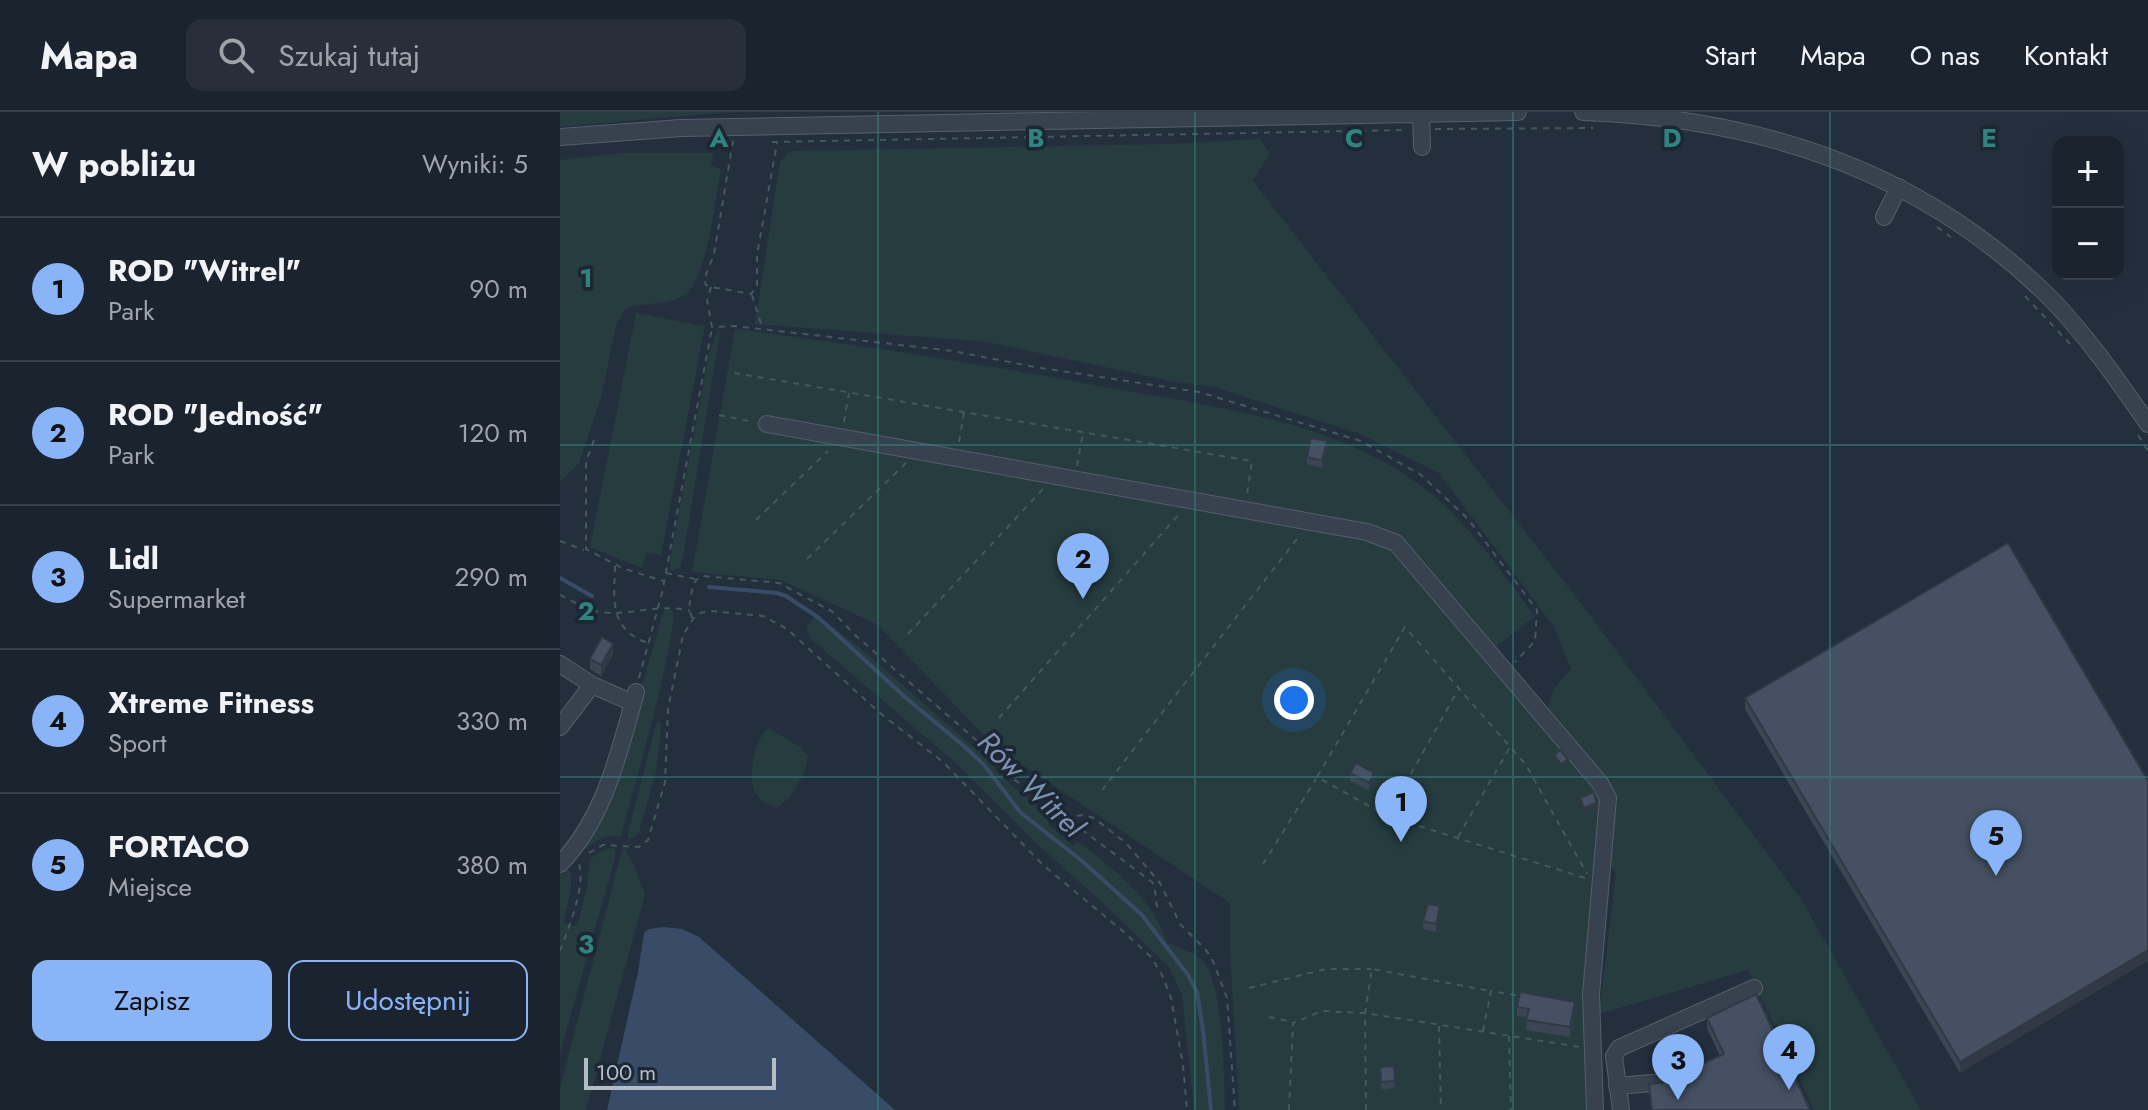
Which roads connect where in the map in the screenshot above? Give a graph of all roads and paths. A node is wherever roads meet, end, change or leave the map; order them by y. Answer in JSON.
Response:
{"nodes":[{"id":1,"x":1518,"y":112,"type":"edge"},
{"id":2,"x":1583,"y":112,"type":"edge"},
{"id":3,"x":1421,"y":122,"type":"junction"},
{"id":4,"x":735,"y":127,"type":"junction"},
{"id":5,"x":1600,"y":129,"type":"dead end"},
{"id":6,"x":1268,"y":133,"type":"dead end"},
{"id":7,"x":560,"y":137,"type":"edge"},
{"id":8,"x":777,"y":142,"type":"dead end"},
{"id":9,"x":1422,"y":147,"type":"dead end"},
{"id":10,"x":1899,"y":187,"type":"junction"},
{"id":11,"x":1884,"y":217,"type":"dead end"},
{"id":12,"x":1933,"y":225,"type":"dead end"},
{"id":13,"x":1954,"y":240,"type":"dead end"},
{"id":14,"x":711,"y":287,"type":"junction"},
{"id":15,"x":751,"y":294,"type":"junction"},
{"id":16,"x":2023,"y":295,"type":"dead end"},
{"id":17,"x":712,"y":327,"type":"junction"},
{"id":18,"x":762,"y":329,"type":"junction"},
{"id":19,"x":2076,"y":350,"type":"dead end"},
{"id":20,"x":734,"y":373,"type":"dead end"},
{"id":21,"x":849,"y":392,"type":"junction"},
{"id":22,"x":964,"y":412,"type":"junction"},
{"id":23,"x":719,"y":415,"type":"dead end"},
{"id":24,"x":767,"y":424,"type":"joint"},
{"id":25,"x":2140,"y":424,"type":"edge"},
{"id":26,"x":1083,"y":432,"type":"junction"},
{"id":27,"x":841,"y":438,"type":"junction"},
{"id":28,"x":594,"y":440,"type":"dead end"},
{"id":29,"x":919,"y":451,"type":"junction"},
{"id":30,"x":2148,"y":451,"type":"edge"},
{"id":31,"x":956,"y":458,"type":"junction"},
{"id":32,"x":1055,"y":476,"type":"junction"},
{"id":33,"x":1075,"y":479,"type":"junction"},
{"id":34,"x":1192,"y":500,"type":"junction"},
{"id":35,"x":1244,"y":510,"type":"junction"},
{"id":36,"x":756,"y":520,"type":"dead end"},
{"id":37,"x":1310,"y":521,"type":"junction"},
{"id":38,"x":560,"y":541,"type":"edge"},
{"id":39,"x":588,"y":552,"type":"junction"},
{"id":40,"x":807,"y":559,"type":"dead end"},
{"id":41,"x":615,"y":564,"type":"junction"},
{"id":42,"x":665,"y":572,"type":"junction"},
{"id":43,"x":696,"y":580,"type":"junction"},
{"id":44,"x":664,"y":581,"type":"junction"},
{"id":45,"x":560,"y":595,"type":"edge"},
{"id":46,"x":658,"y":607,"type":"junction"},
{"id":47,"x":616,"y":611,"type":"junction"},
{"id":48,"x":690,"y":611,"type":"junction"},
{"id":49,"x":693,"y":619,"type":"junction"},
{"id":50,"x":908,"y":634,"type":"dead end"},
{"id":51,"x":648,"y":643,"type":"junction"},
{"id":52,"x":560,"y":664,"type":"edge"},
{"id":53,"x":1506,"y":671,"type":"junction"},
{"id":54,"x":592,"y":685,"type":"junction"},
{"id":55,"x":1459,"y":688,"type":"junction"},
{"id":56,"x":634,"y":698,"type":"junction"},
{"id":57,"x":999,"y":718,"type":"dead end"},
{"id":58,"x":560,"y":727,"type":"edge"},
{"id":59,"x":1510,"y":747,"type":"junction"},
{"id":60,"x":1317,"y":777,"type":"junction"},
{"id":61,"x":1102,"y":790,"type":"dead end"},
{"id":62,"x":1387,"y":816,"type":"junction"},
{"id":63,"x":1064,"y":819,"type":"junction"},
{"id":64,"x":1457,"y":838,"type":"junction"},
{"id":65,"x":569,"y":861,"type":"edge"},
{"id":66,"x":1263,"y":864,"type":"dead end"},
{"id":67,"x":1160,"y":912,"type":"dead end"},
{"id":68,"x":560,"y":951,"type":"edge"},
{"id":69,"x":1372,"y":969,"type":"junction"},
{"id":70,"x":1249,"y":988,"type":"dead end"},
{"id":71,"x":1491,"y":991,"type":"junction"},
{"id":72,"x":1756,"y":995,"type":"joint"},
{"id":73,"x":1520,"y":996,"type":"edge"},
{"id":74,"x":1365,"y":1013,"type":"junction"},
{"id":75,"x":1269,"y":1017,"type":"dead end"},
{"id":76,"x":1293,"y":1023,"type":"junction"},
{"id":77,"x":1439,"y":1025,"type":"junction"},
{"id":78,"x":1482,"y":1032,"type":"junction"},
{"id":79,"x":1509,"y":1036,"type":"junction"},
{"id":80,"x":1593,"y":1049,"type":"junction"},
{"id":81,"x":1677,"y":1081,"type":"edge"},
{"id":82,"x":1617,"y":1086,"type":"junction"},
{"id":83,"x":1187,"y":1110,"type":"edge"},
{"id":84,"x":1235,"y":1110,"type":"edge"},
{"id":85,"x":1289,"y":1110,"type":"edge"},
{"id":86,"x":1366,"y":1110,"type":"edge"},
{"id":87,"x":1441,"y":1110,"type":"edge"},
{"id":88,"x":1511,"y":1110,"type":"edge"},
{"id":89,"x":1595,"y":1110,"type":"edge"},
{"id":90,"x":1621,"y":1110,"type":"edge"},
{"id":91,"x":1810,"y":1110,"type":"edge"}],
"edges":[{"from":1,"to":3,"type":"street"},
{"from":2,"to":10,"type":"street"},
{"from":3,"to":4,"type":"street"},
{"from":3,"to":5,"type":"path"},
{"from":3,"to":6,"type":"path"},
{"from":3,"to":9,"type":"street"},
{"from":4,"to":7,"type":"street"},
{"from":4,"to":14,"type":"path"},
{"from":8,"to":15,"type":"path"},
{"from":10,"to":11,"type":"street"},
{"from":10,"to":25,"type":"street"},
{"from":12,"to":13,"type":"path"},
{"from":14,"to":15,"type":"path"},
{"from":14,"to":17,"type":"path"},
{"from":15,"to":18,"type":"path"},
{"from":16,"to":19,"type":"path"},
{"from":17,"to":18,"type":"path"},
{"from":17,"to":42,"type":"path"},
{"from":18,"to":53,"type":"path"},
{"from":20,"to":21,"type":"path"},
{"from":21,"to":22,"type":"path"},
{"from":21,"to":27,"type":"path"},
{"from":22,"to":26,"type":"path"},
{"from":22,"to":31,"type":"path"},
{"from":23,"to":24,"type":"path"},
{"from":24,"to":27,"type":"street"},
{"from":25,"to":30,"type":"path"},
{"from":26,"to":33,"type":"path"},
{"from":26,"to":35,"type":"path"},
{"from":27,"to":29,"type":"street"},
{"from":27,"to":36,"type":"path"},
{"from":28,"to":39,"type":"path"},
{"from":29,"to":31,"type":"street"},
{"from":29,"to":40,"type":"path"},
{"from":31,"to":32,"type":"street"},
{"from":32,"to":33,"type":"street"},
{"from":32,"to":50,"type":"path"},
{"from":33,"to":34,"type":"street"},
{"from":34,"to":35,"type":"street"},
{"from":34,"to":57,"type":"path"},
{"from":35,"to":37,"type":"street"},
{"from":37,"to":53,"type":"street"},
{"from":37,"to":61,"type":"path"},
{"from":38,"to":39,"type":"path"},
{"from":39,"to":41,"type":"path"},
{"from":41,"to":44,"type":"path"},
{"from":41,"to":47,"type":"path"},
{"from":42,"to":43,"type":"path"},
{"from":42,"to":44,"type":"path"},
{"from":43,"to":48,"type":"path"},
{"from":43,"to":63,"type":"path"},
{"from":44,"to":46,"type":"path"},
{"from":45,"to":47,"type":"path"},
{"from":46,"to":47,"type":"path"},
{"from":46,"to":48,"type":"path"},
{"from":46,"to":51,"type":"path"},
{"from":47,"to":51,"type":"path"},
{"from":48,"to":49,"type":"path"},
{"from":49,"to":65,"type":"path"},
{"from":49,"to":83,"type":"path"},
{"from":51,"to":56,"type":"path"},
{"from":52,"to":54,"type":"street"},
{"from":53,"to":80,"type":"street"},
{"from":54,"to":56,"type":"street"},
{"from":54,"to":58,"type":"street"},
{"from":55,"to":59,"type":"path"},
{"from":55,"to":60,"type":"path"},
{"from":55,"to":62,"type":"path"},
{"from":56,"to":65,"type":"street"},
{"from":59,"to":64,"type":"path"},
{"from":59,"to":64,"type":"path"},
{"from":60,"to":62,"type":"path"},
{"from":60,"to":66,"type":"path"},
{"from":62,"to":64,"type":"path"},
{"from":63,"to":67,"type":"path"},
{"from":63,"to":84,"type":"path"},
{"from":65,"to":68,"type":"path"},
{"from":69,"to":70,"type":"path"},
{"from":69,"to":71,"type":"path"},
{"from":69,"to":74,"type":"path"},
{"from":71,"to":73,"type":"path"},
{"from":71,"to":78,"type":"path"},
{"from":72,"to":82,"type":"street"},
{"from":72,"to":91,"type":"path"},
{"from":74,"to":76,"type":"path"},
{"from":74,"to":77,"type":"path"},
{"from":74,"to":86,"type":"path"},
{"from":75,"to":76,"type":"path"},
{"from":76,"to":85,"type":"path"},
{"from":77,"to":78,"type":"path"},
{"from":77,"to":87,"type":"path"},
{"from":78,"to":79,"type":"path"},
{"from":79,"to":80,"type":"path"},
{"from":79,"to":88,"type":"path"},
{"from":80,"to":89,"type":"street"},
{"from":81,"to":82,"type":"street"},
{"from":82,"to":90,"type":"street"}]}
